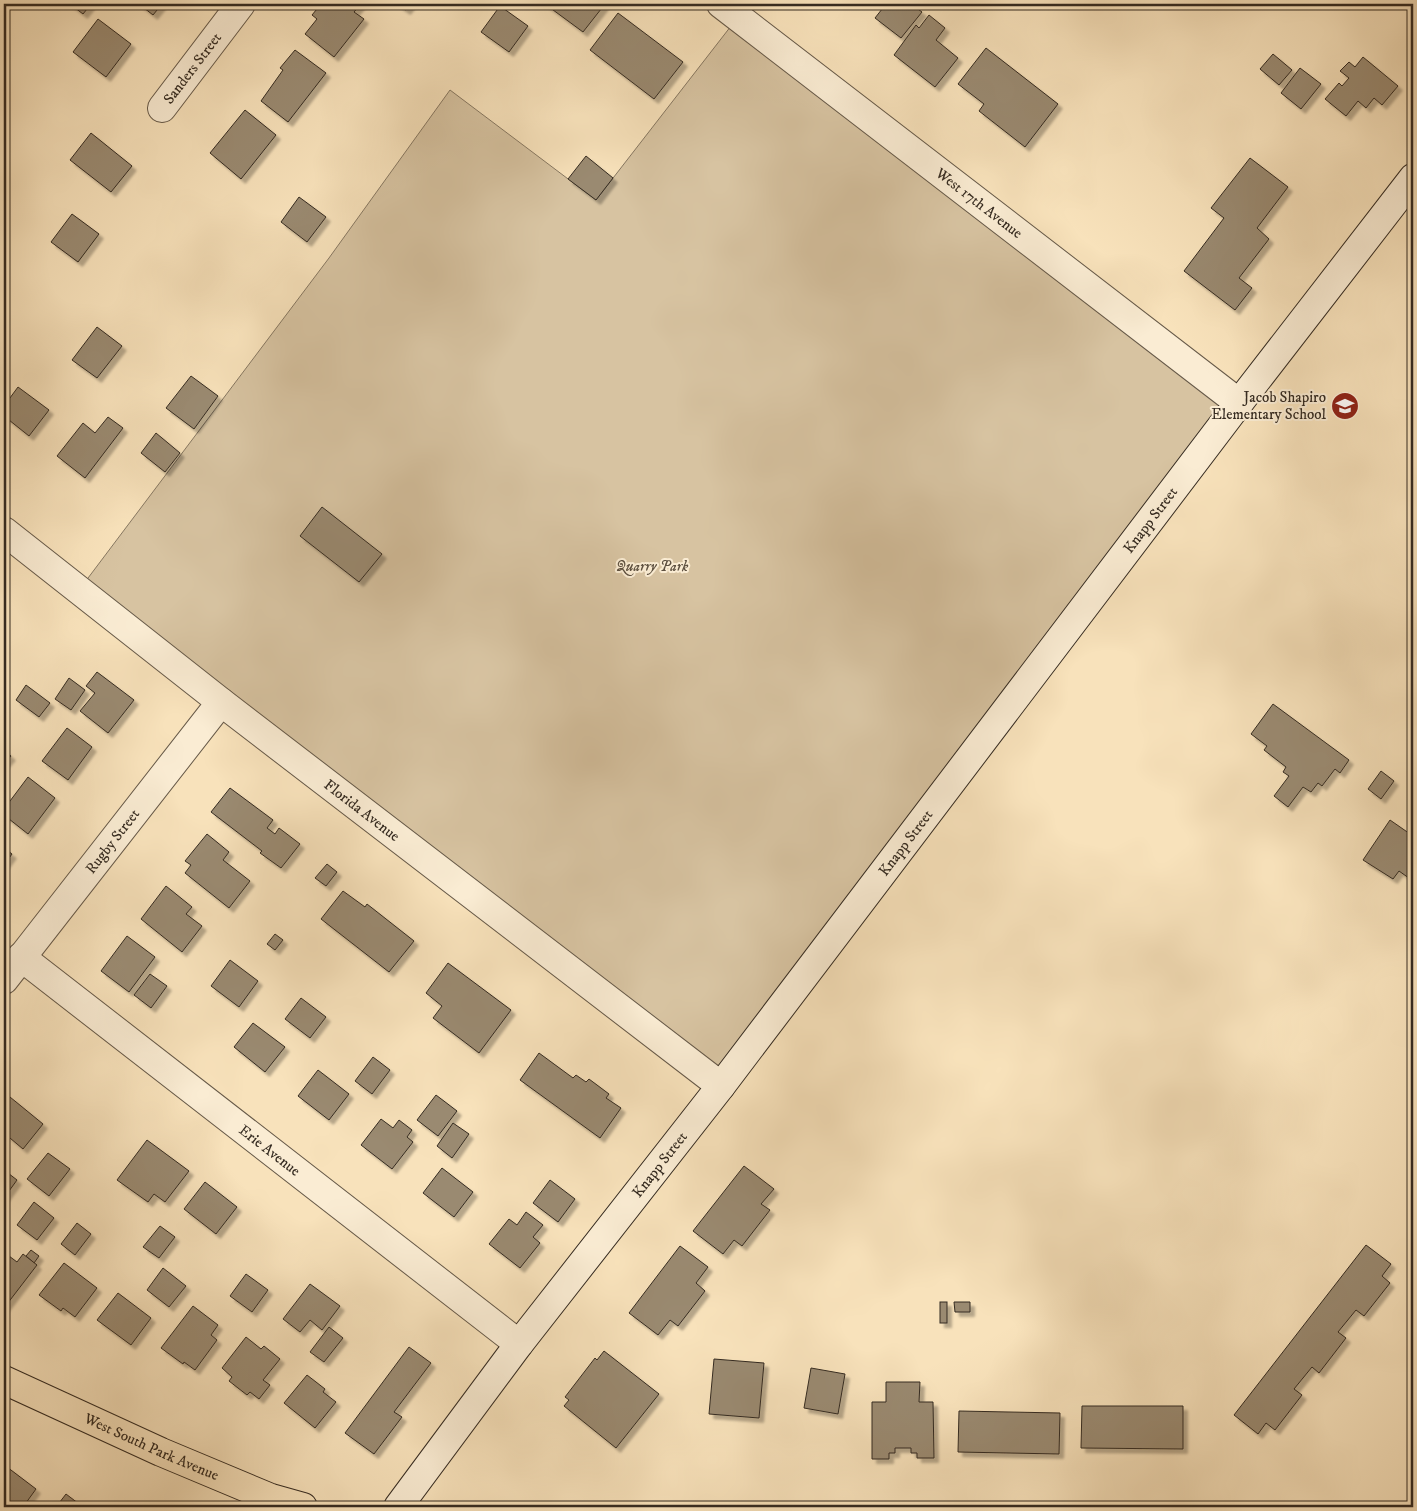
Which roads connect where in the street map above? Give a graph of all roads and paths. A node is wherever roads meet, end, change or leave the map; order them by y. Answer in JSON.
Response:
{"nodes":[{"id":1,"x":241,"y":4,"type":"edge"},
{"id":2,"x":720,"y":4,"type":"edge"},
{"id":3,"x":162,"y":108,"type":"dead end"},
{"id":4,"x":1413,"y":178,"type":"edge"},
{"id":5,"x":1239,"y":402,"type":"junction"},
{"id":6,"x":4,"y":531,"type":"edge"},
{"id":7,"x":221,"y":702,"type":"junction"},
{"id":8,"x":21,"y":957,"type":"junction"},
{"id":9,"x":4,"y":980,"type":"edge"},
{"id":10,"x":721,"y":1086,"type":"junction"},
{"id":11,"x":520,"y":1344,"type":"junction"},
{"id":12,"x":7,"y":1387,"type":"edge"},
{"id":13,"x":303,"y":1507,"type":"edge"},
{"id":14,"x":398,"y":1507,"type":"edge"}],
"edges":[{"from":1,"to":3,"type":"street","name":"Sanders Street"},
{"from":2,"to":5,"type":"street","name":"West 17th Avenue"},
{"from":4,"to":5,"type":"street","name":"Knapp Street"},
{"from":5,"to":10,"type":"street","name":"Knapp Street"},
{"from":6,"to":7,"type":"street","name":"Florida Avenue"},
{"from":7,"to":8,"type":"street","name":"Rugby Street"},
{"from":7,"to":10,"type":"street","name":"Florida Avenue"},
{"from":8,"to":9,"type":"street","name":"Rugby Street"},
{"from":8,"to":11,"type":"street","name":"Erie Avenue"},
{"from":10,"to":11,"type":"street","name":"Knapp Street"},
{"from":11,"to":14,"type":"street","name":"Knapp Street"},
{"from":12,"to":13,"type":"main road","name":"West South Park Avenue"}]}
